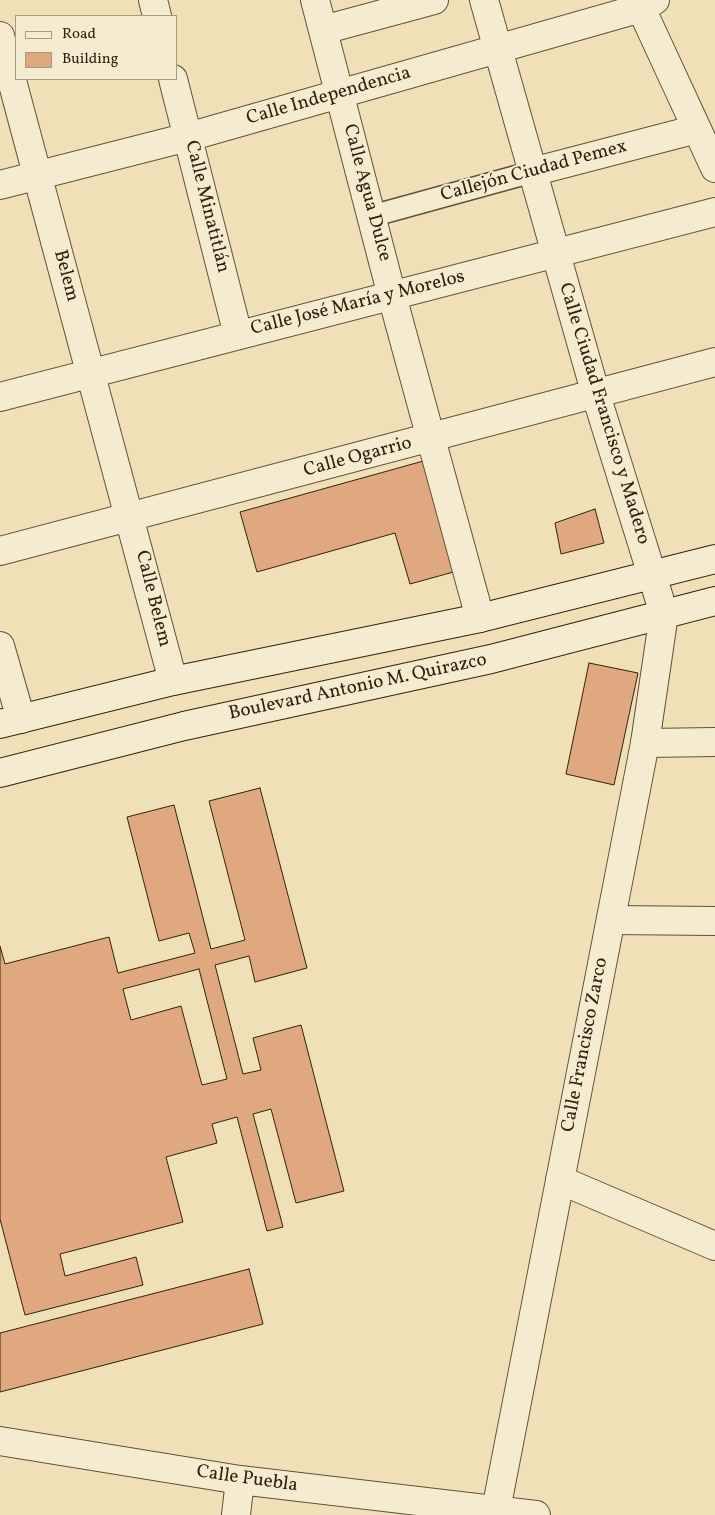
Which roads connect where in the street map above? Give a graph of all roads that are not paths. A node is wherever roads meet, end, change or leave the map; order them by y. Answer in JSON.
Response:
{"nodes":[{"id":1,"x":153,"y":0,"type":"edge"},
{"id":2,"x":315,"y":0,"type":"edge"},
{"id":3,"x":434,"y":0,"type":"edge"},
{"id":4,"x":484,"y":0,"type":"edge"},
{"id":5,"x":648,"y":4,"type":"edge"},
{"id":6,"x":157,"y":15,"type":"edge"},
{"id":7,"x":323,"y":30,"type":"junction"},
{"id":8,"x":0,"y":36,"type":"edge"},
{"id":9,"x":498,"y":49,"type":"junction"},
{"id":10,"x":173,"y":80,"type":"edge"},
{"id":11,"x":340,"y":94,"type":"junction"},
{"id":12,"x":697,"y":129,"type":"junction"},
{"id":13,"x":188,"y":137,"type":"junction"},
{"id":14,"x":715,"y":168,"type":"edge"},
{"id":15,"x":532,"y":172,"type":"junction"},
{"id":16,"x":38,"y":175,"type":"junction"},
{"id":17,"x":0,"y":185,"type":"edge"},
{"id":18,"x":715,"y":212,"type":"edge"},
{"id":19,"x":372,"y":216,"type":"junction"},
{"id":20,"x":555,"y":254,"type":"junction"},
{"id":21,"x":392,"y":296,"type":"junction"},
{"id":22,"x":238,"y":335,"type":"junction"},
{"id":23,"x":715,"y":362,"type":"edge"},
{"id":24,"x":92,"y":373,"type":"junction"},
{"id":25,"x":596,"y":395,"type":"junction"},
{"id":26,"x":0,"y":397,"type":"edge"},
{"id":27,"x":431,"y":439,"type":"junction"},
{"id":28,"x":130,"y":517,"type":"junction"},
{"id":29,"x":0,"y":551,"type":"edge"},
{"id":30,"x":715,"y":559,"type":"edge"},
{"id":31,"x":652,"y":575,"type":"junction"},
{"id":32,"x":715,"y":601,"type":"edge"},
{"id":33,"x":664,"y":614,"type":"junction"},
{"id":34,"x":480,"y":618,"type":"junction"},
{"id":35,"x":381,"y":638,"type":"junction"},
{"id":36,"x":0,"y":646,"type":"edge"},
{"id":37,"x":173,"y":681,"type":"junction"},
{"id":38,"x":391,"y":681,"type":"junction"},
{"id":39,"x":10,"y":722,"type":"edge"},
{"id":40,"x":715,"y":742,"type":"edge"},
{"id":41,"x":645,"y":743,"type":"junction"},
{"id":42,"x":0,"y":773,"type":"edge"},
{"id":43,"x":611,"y":920,"type":"junction"},
{"id":44,"x":715,"y":921,"type":"edge"},
{"id":45,"x":560,"y":1180,"type":"junction"},
{"id":46,"x":715,"y":1246,"type":"edge"},
{"id":47,"x":0,"y":1441,"type":"edge"},
{"id":48,"x":240,"y":1480,"type":"junction"},
{"id":49,"x":496,"y":1512,"type":"edge"},
{"id":50,"x":236,"y":1515,"type":"edge"},
{"id":51,"x":536,"y":1515,"type":"edge"}],
"edges":[{"from":1,"to":6,"type":"street"},
{"from":2,"to":7,"type":"street","name":"Calle Agua Dulce"},
{"from":3,"to":7,"type":"street"},
{"from":4,"to":9,"type":"street","name":"Calle Ciudad Francisco y Madero"},
{"from":5,"to":9,"type":"street","name":"Calle Independencia"},
{"from":5,"to":12,"type":"street"},
{"from":7,"to":11,"type":"street","name":"Calle Agua Dulce"},
{"from":8,"to":16,"type":"street","name":"Belem"},
{"from":9,"to":11,"type":"street","name":"Calle Independencia"},
{"from":9,"to":15,"type":"street","name":"Calle Ciudad Francisco y Madero"},
{"from":10,"to":13,"type":"street","name":"Calle Minatitlán"},
{"from":11,"to":13,"type":"street","name":"Calle Independencia"},
{"from":11,"to":19,"type":"street","name":"Calle Agua Dulce"},
{"from":12,"to":14,"type":"street"},
{"from":12,"to":15,"type":"street","name":"Callejón Ciudad Pemex"},
{"from":13,"to":16,"type":"street","name":"Calle Independencia"},
{"from":13,"to":22,"type":"street","name":"Calle Minatitlán"},
{"from":15,"to":19,"type":"street","name":"Callejón Ciudad Pemex"},
{"from":15,"to":20,"type":"street","name":"Calle Ciudad Francisco y Madero"},
{"from":16,"to":17,"type":"street","name":"Calle Independencia"},
{"from":16,"to":24,"type":"street","name":"Belem"},
{"from":18,"to":20,"type":"street","name":"Calle José María y Morelos"},
{"from":19,"to":21,"type":"street","name":"Calle Agua Dulce"},
{"from":20,"to":21,"type":"street","name":"Calle José María y Morelos"},
{"from":20,"to":25,"type":"street","name":"Calle Ciudad Francisco y Madero"},
{"from":21,"to":22,"type":"street","name":"Calle José María y Morelos"},
{"from":21,"to":27,"type":"street","name":"Calle Agua Dulce"},
{"from":22,"to":24,"type":"street","name":"Calle José María y Morelos"},
{"from":23,"to":25,"type":"street","name":"Calle Ogarrio"},
{"from":24,"to":26,"type":"street","name":"Calle José María y Morelos"},
{"from":24,"to":28,"type":"street","name":"Belem"},
{"from":25,"to":27,"type":"street","name":"Calle Ogarrio"},
{"from":25,"to":31,"type":"street","name":"Calle Ciudad Francisco y Madero"},
{"from":27,"to":28,"type":"street","name":"Calle Ogarrio"},
{"from":27,"to":34,"type":"street","name":"Calle Agua Dulce"},
{"from":28,"to":29,"type":"street","name":"Calle Ogarrio"},
{"from":28,"to":37,"type":"street","name":"Calle Belem"},
{"from":30,"to":31,"type":"street"},
{"from":31,"to":33,"type":"street","name":"Calle Francisco Zarco"},
{"from":31,"to":34,"type":"street"},
{"from":32,"to":33,"type":"street","name":"Boulevard Antonio M. Quirazco"},
{"from":33,"to":38,"type":"street","name":"Boulevard Antonio M. Quirazco"},
{"from":33,"to":41,"type":"street","name":"Calle Francisco Zarco"},
{"from":34,"to":35,"type":"street"},
{"from":35,"to":37,"type":"street"},
{"from":35,"to":38,"type":"street"},
{"from":36,"to":39,"type":"street"},
{"from":37,"to":39,"type":"street"},
{"from":38,"to":42,"type":"street","name":"Boulevard Antonio M. Quirazco"},
{"from":40,"to":41,"type":"street"},
{"from":41,"to":43,"type":"street","name":"Calle Francisco Zarco"},
{"from":43,"to":44,"type":"street"},
{"from":43,"to":45,"type":"street","name":"Calle Francisco Zarco"},
{"from":45,"to":46,"type":"street"},
{"from":45,"to":49,"type":"street","name":"Calle Francisco Zarco"},
{"from":47,"to":48,"type":"street","name":"Calle Puebla"},
{"from":48,"to":49,"type":"street","name":"Calle Puebla"},
{"from":48,"to":50,"type":"street"},
{"from":49,"to":51,"type":"street","name":"Calle Puebla"}]}
